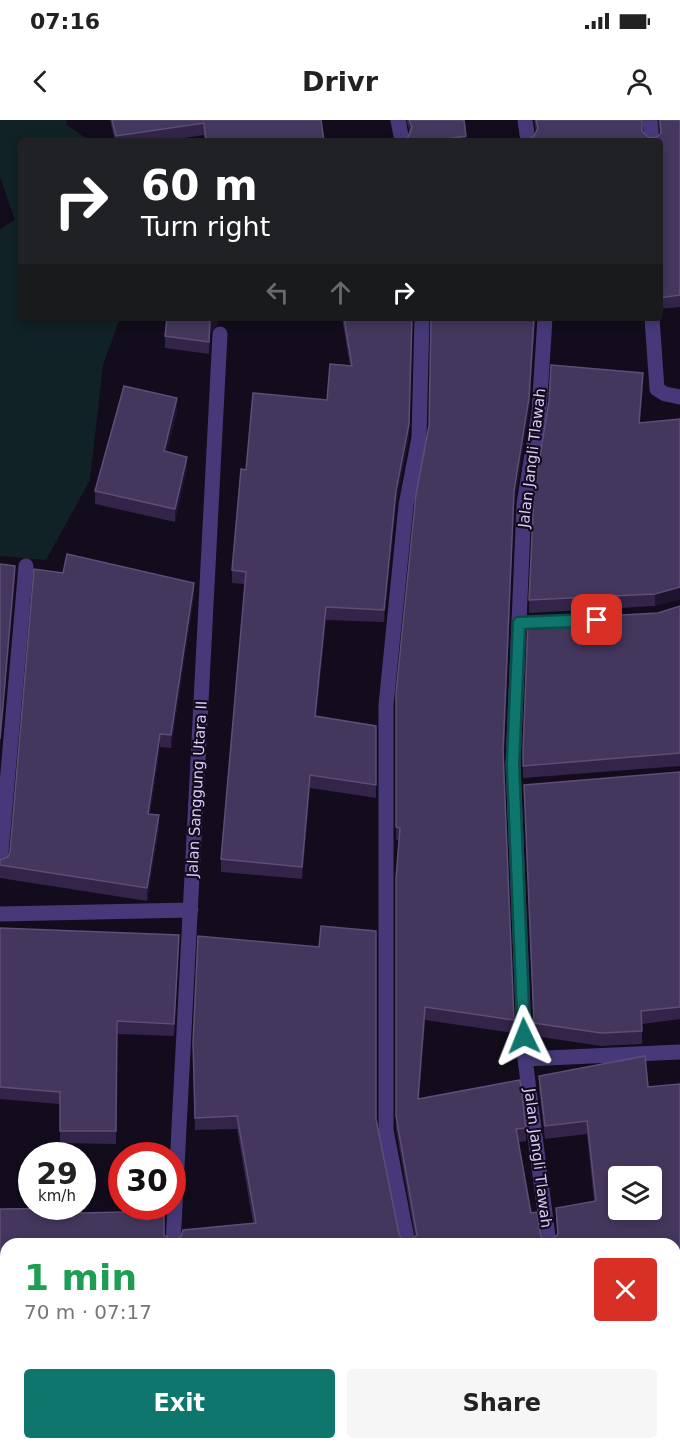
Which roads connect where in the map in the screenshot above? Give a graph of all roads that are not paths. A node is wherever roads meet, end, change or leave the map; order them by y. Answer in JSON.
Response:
{"nodes":[{"id":1,"x":398,"y":120,"type":"edge"},
{"id":2,"x":525,"y":120,"type":"edge"},
{"id":3,"x":650,"y":120,"type":"edge"},
{"id":4,"x":401,"y":138,"type":"edge"},
{"id":5,"x":528,"y":138,"type":"edge"},
{"id":6,"x":652,"y":138,"type":"edge"},
{"id":7,"x":422,"y":321,"type":"edge"},
{"id":8,"x":545,"y":321,"type":"edge"},
{"id":9,"x":652,"y":321,"type":"edge"},
{"id":10,"x":220,"y":334,"type":"dead end"},
{"id":11,"x":680,"y":397,"type":"edge"},
{"id":12,"x":26,"y":566,"type":"dead end"},
{"id":13,"x":0,"y":864,"type":"edge"},
{"id":14,"x":191,"y":910,"type":"junction"},
{"id":15,"x":0,"y":914,"type":"edge"},
{"id":16,"x":680,"y":1052,"type":"edge"},
{"id":17,"x":525,"y":1059,"type":"junction"},
{"id":18,"x":174,"y":1238,"type":"edge"},
{"id":19,"x":407,"y":1238,"type":"edge"},
{"id":20,"x":548,"y":1238,"type":"edge"}],
"edges":[{"from":1,"to":4,"type":"street"},
{"from":2,"to":5,"type":"street"},
{"from":3,"to":6,"type":"street"},
{"from":7,"to":19,"type":"street"},
{"from":8,"to":17,"type":"street","name":"Jalan Jangli Tlawah"},
{"from":9,"to":11,"type":"street"},
{"from":10,"to":14,"type":"street","name":"Jalan Sanggung Utara II"},
{"from":12,"to":13,"type":"street"},
{"from":14,"to":15,"type":"street"},
{"from":14,"to":18,"type":"street","name":"Jalan Sanggung Utara II"},
{"from":16,"to":17,"type":"street"},
{"from":17,"to":20,"type":"street","name":"Jalan Jangli Tlawah"}]}
